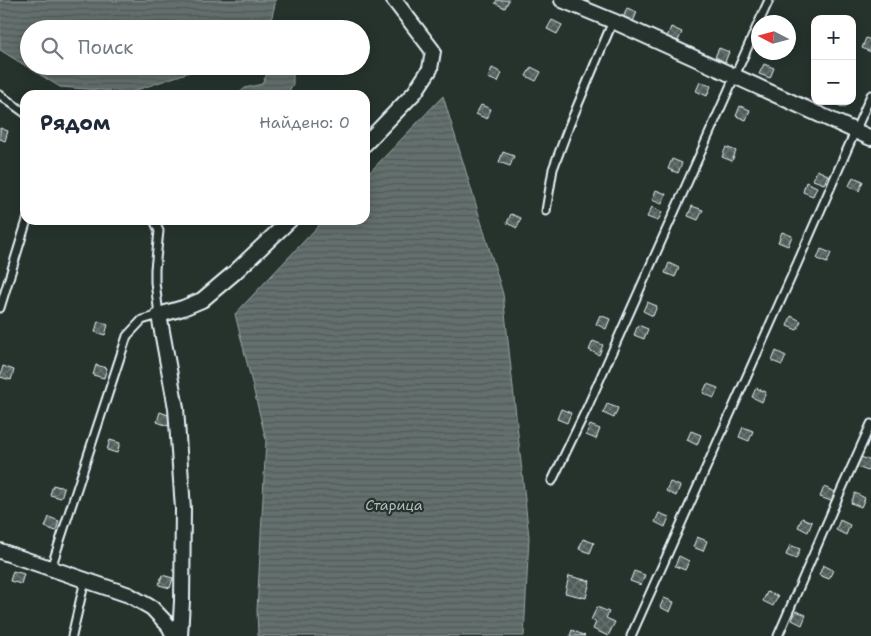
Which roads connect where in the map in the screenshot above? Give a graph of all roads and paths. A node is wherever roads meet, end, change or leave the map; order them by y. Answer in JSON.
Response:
{"nodes":[{"id":1,"x":394,"y":0,"type":"edge"},
{"id":2,"x":562,"y":0,"type":"edge"},
{"id":3,"x":769,"y":0,"type":"edge"},
{"id":4,"x":762,"y":15,"type":"edge"},
{"id":5,"x":613,"y":21,"type":"junction"},
{"id":6,"x":751,"y":41,"type":"edge"},
{"id":7,"x":735,"y":76,"type":"junction"},
{"id":8,"x":0,"y":95,"type":"edge"},
{"id":9,"x":871,"y":95,"type":"edge"},
{"id":10,"x":20,"y":109,"type":"edge"},
{"id":11,"x":855,"y":131,"type":"junction"},
{"id":12,"x":871,"y":138,"type":"edge"},
{"id":13,"x":370,"y":139,"type":"edge"},
{"id":14,"x":546,"y":211,"type":"dead end"},
{"id":15,"x":25,"y":225,"type":"edge"},
{"id":16,"x":156,"y":225,"type":"edge"},
{"id":17,"x":285,"y":225,"type":"edge"},
{"id":18,"x":0,"y":308,"type":"edge"},
{"id":19,"x":160,"y":315,"type":"junction"},
{"id":20,"x":871,"y":424,"type":"edge"},
{"id":21,"x":552,"y":481,"type":"dead end"},
{"id":22,"x":0,"y":551,"type":"edge"},
{"id":23,"x":51,"y":568,"type":"junction"},
{"id":24,"x":85,"y":580,"type":"junction"},
{"id":25,"x":72,"y":636,"type":"edge"},
{"id":26,"x":174,"y":636,"type":"edge"},
{"id":27,"x":180,"y":636,"type":"edge"},
{"id":28,"x":631,"y":636,"type":"edge"},
{"id":29,"x":778,"y":636,"type":"edge"}],
"edges":[{"from":1,"to":13,"type":"street"},
{"from":2,"to":5,"type":"street"},
{"from":3,"to":4,"type":"lane"},
{"from":5,"to":7,"type":"street"},
{"from":5,"to":14,"type":"lane"},
{"from":6,"to":7,"type":"lane"},
{"from":7,"to":11,"type":"street"},
{"from":7,"to":21,"type":"lane"},
{"from":8,"to":10,"type":"lane"},
{"from":9,"to":11,"type":"lane"},
{"from":11,"to":12,"type":"street"},
{"from":11,"to":28,"type":"lane"},
{"from":15,"to":18,"type":"lane"},
{"from":16,"to":19,"type":"lane"},
{"from":17,"to":19,"type":"street"},
{"from":19,"to":23,"type":"lane"},
{"from":19,"to":27,"type":"street"},
{"from":20,"to":29,"type":"lane"},
{"from":22,"to":23,"type":"street"},
{"from":23,"to":24,"type":"street"},
{"from":24,"to":25,"type":"lane"},
{"from":24,"to":26,"type":"street"}]}
